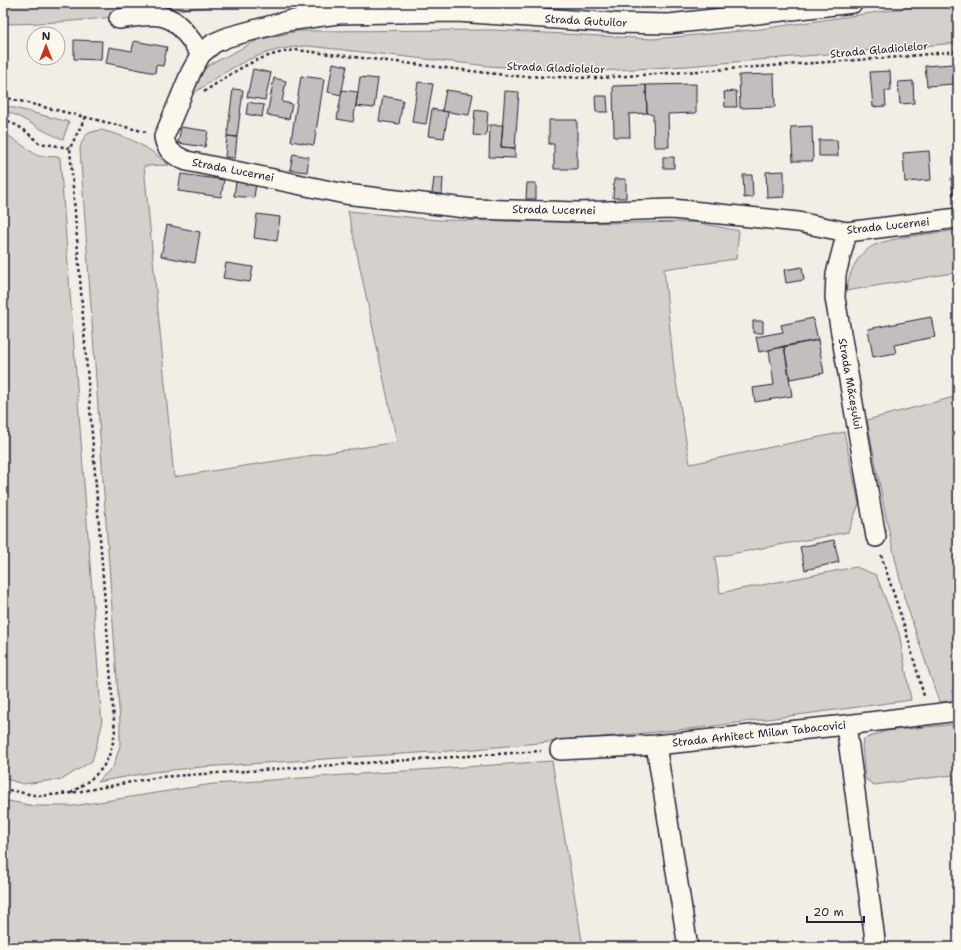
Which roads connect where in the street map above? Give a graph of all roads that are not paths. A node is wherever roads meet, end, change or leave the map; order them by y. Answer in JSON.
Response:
{"nodes":[{"id":1,"x":854,"y":3,"type":"edge"},
{"id":2,"x":119,"y":19,"type":"dead end"},
{"id":3,"x":201,"y":54,"type":"junction"},
{"id":4,"x":164,"y":137,"type":"joint"},
{"id":5,"x":958,"y":218,"type":"edge"},
{"id":6,"x":847,"y":232,"type":"junction"},
{"id":7,"x":876,"y":537,"type":"road end"},
{"id":8,"x":958,"y":711,"type":"edge"},
{"id":9,"x":846,"y":725,"type":"junction"},
{"id":10,"x":656,"y":745,"type":"junction"},
{"id":11,"x":560,"y":750,"type":"road end"},
{"id":12,"x":688,"y":947,"type":"edge"},
{"id":13,"x":876,"y":947,"type":"edge"}],
"edges":[{"from":1,"to":3,"type":"street","name":"Strada Gutuilor"},
{"from":2,"to":3,"type":"street"},
{"from":3,"to":4,"type":"street","name":"Strada Gutuilor"},
{"from":4,"to":6,"type":"street","name":"Strada Lucernei"},
{"from":5,"to":6,"type":"street","name":"Strada Lucernei"},
{"from":6,"to":7,"type":"street","name":"Strada Măceșului"},
{"from":8,"to":9,"type":"street","name":"Strada Arhitect Milan Tabacovici"},
{"from":9,"to":10,"type":"street","name":"Strada Arhitect Milan Tabacovici"},
{"from":9,"to":13,"type":"street"},
{"from":10,"to":11,"type":"street","name":"Strada Arhitect Milan Tabacovici"},
{"from":10,"to":12,"type":"street"}]}
